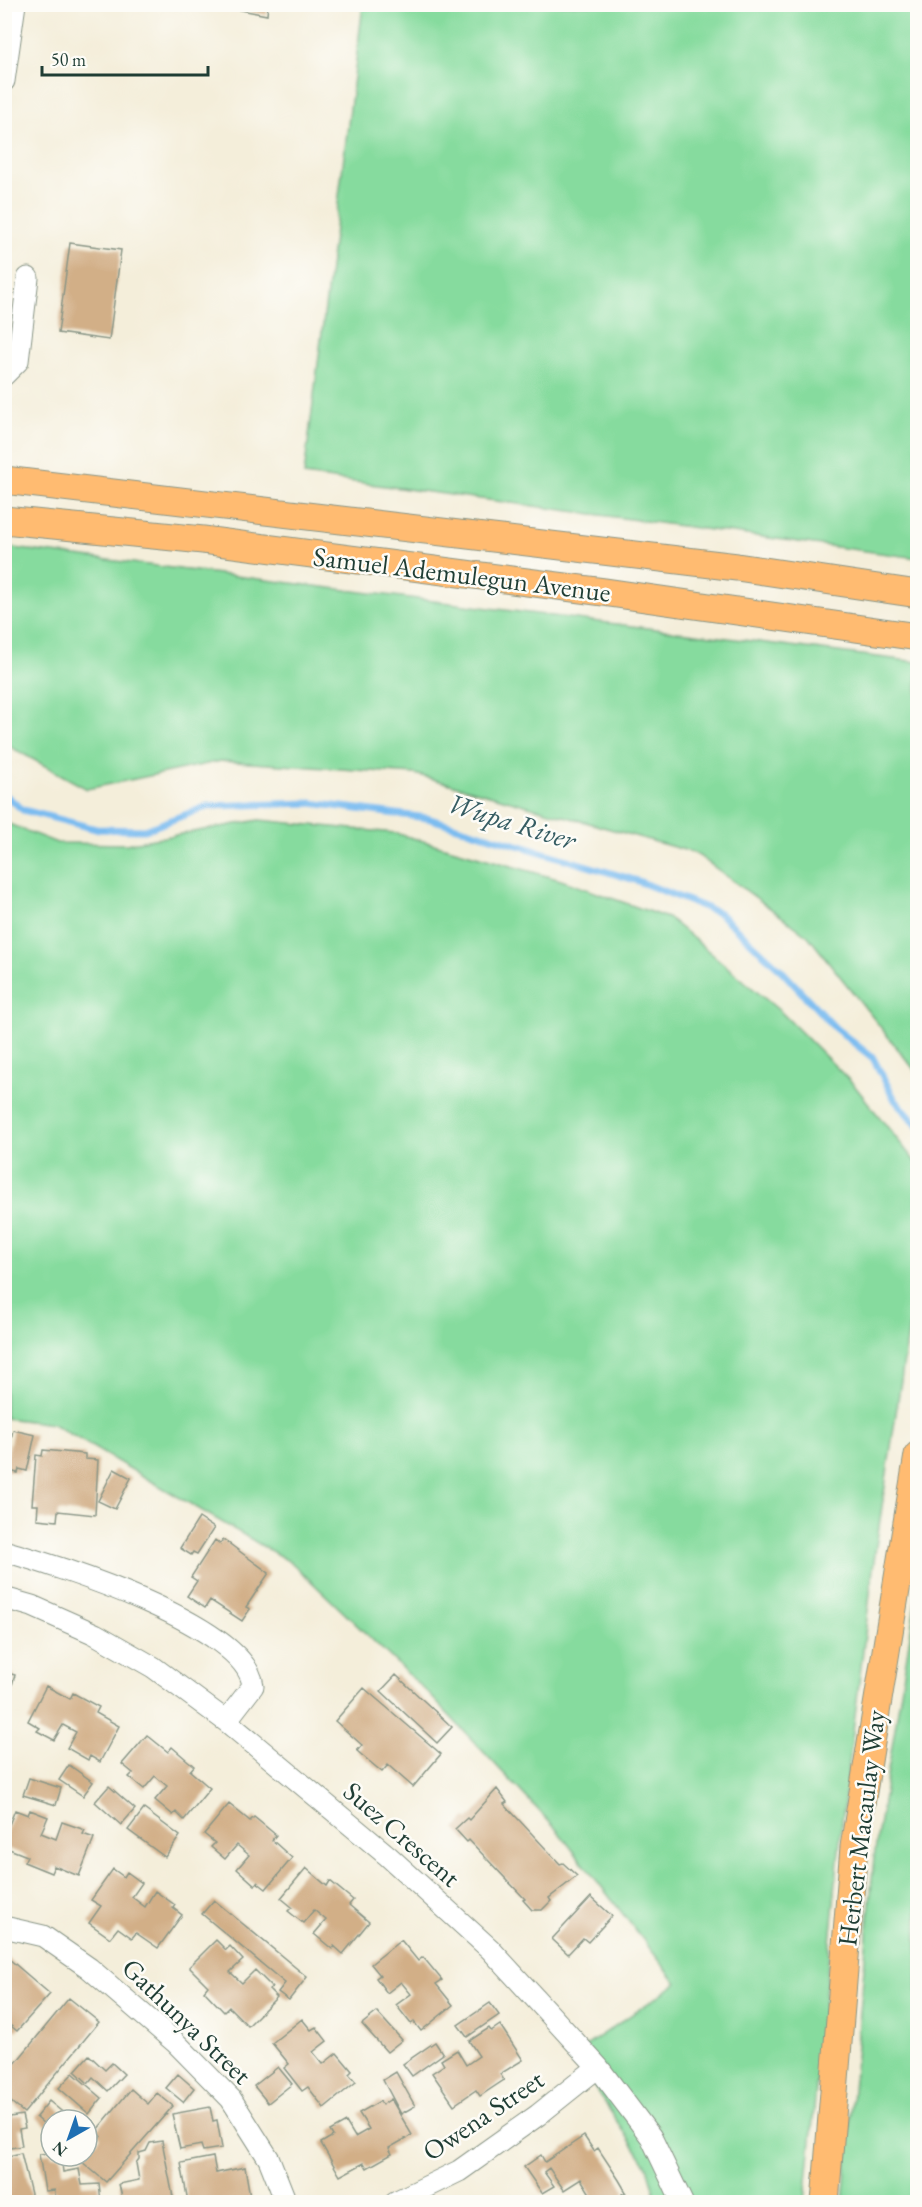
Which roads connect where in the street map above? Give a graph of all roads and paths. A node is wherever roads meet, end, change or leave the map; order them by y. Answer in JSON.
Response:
{"nodes":[{"id":1,"x":12,"y":6,"type":"edge"},
{"id":2,"x":4,"y":81,"type":"edge"},
{"id":3,"x":28,"y":278,"type":"dead end"},
{"id":4,"x":4,"y":375,"type":"edge"},
{"id":5,"x":4,"y":480,"type":"edge"},
{"id":6,"x":4,"y":520,"type":"edge"},
{"id":7,"x":918,"y":594,"type":"edge"},
{"id":8,"x":918,"y":637,"type":"edge"},
{"id":9,"x":916,"y":1465,"type":"edge"},
{"id":10,"x":4,"y":1551,"type":"edge"},
{"id":11,"x":4,"y":1598,"type":"edge"},
{"id":12,"x":226,"y":1721,"type":"junction"},
{"id":13,"x":4,"y":1927,"type":"edge"},
{"id":14,"x":598,"y":2067,"type":"junction"},
{"id":15,"x":286,"y":2202,"type":"edge"},
{"id":16,"x":395,"y":2202,"type":"edge"},
{"id":17,"x":682,"y":2202,"type":"edge"},
{"id":18,"x":825,"y":2202,"type":"edge"}],
"edges":[{"from":1,"to":2,"type":"street"},
{"from":3,"to":4,"type":"street"},
{"from":5,"to":7,"type":"main road","name":"Samuel Ademulegun Avenue"},
{"from":6,"to":8,"type":"main road","name":"Samuel Ademulegun Avenue"},
{"from":9,"to":18,"type":"main road","name":"Herbert Macaulay Way"},
{"from":10,"to":12,"type":"street"},
{"from":11,"to":12,"type":"street","name":"Suez Crescent"},
{"from":12,"to":14,"type":"street","name":"Suez Crescent"},
{"from":13,"to":15,"type":"street","name":"Gathunya Street"},
{"from":14,"to":16,"type":"street","name":"Owena Street"},
{"from":14,"to":17,"type":"street","name":"Suez Crescent"}]}
